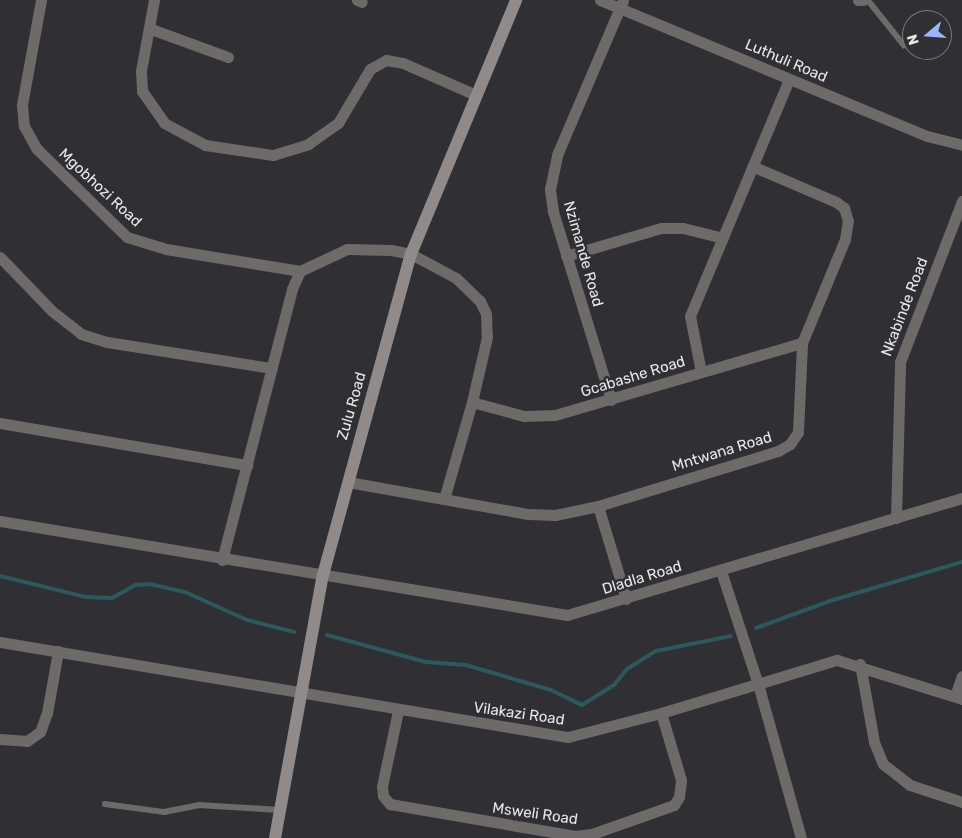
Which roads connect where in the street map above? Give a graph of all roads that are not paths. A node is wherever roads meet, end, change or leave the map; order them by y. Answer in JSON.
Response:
{"nodes":[{"id":1,"x":41,"y":0,"type":"edge"},
{"id":2,"x":154,"y":0,"type":"edge"},
{"id":3,"x":516,"y":0,"type":"edge"},
{"id":4,"x":600,"y":0,"type":"edge"},
{"id":5,"x":858,"y":0,"type":"edge"},
{"id":6,"x":863,"y":0,"type":"edge"},
{"id":7,"x":868,"y":0,"type":"edge"},
{"id":8,"x":622,"y":4,"type":"edge"},
{"id":9,"x":151,"y":29,"type":"junction"},
{"id":10,"x":902,"y":42,"type":"edge"},
{"id":11,"x":228,"y":58,"type":"dead end"},
{"id":12,"x":789,"y":79,"type":"junction"},
{"id":13,"x":476,"y":95,"type":"junction"},
{"id":14,"x":962,"y":145,"type":"edge"},
{"id":15,"x":752,"y":166,"type":"junction"},
{"id":16,"x":962,"y":201,"type":"edge"},
{"id":17,"x":723,"y":238,"type":"junction"},
{"id":18,"x":411,"y":254,"type":"junction"},
{"id":19,"x":566,"y":256,"type":"junction"},
{"id":20,"x":0,"y":257,"type":"edge"},
{"id":21,"x":300,"y":272,"type":"junction"},
{"id":22,"x":802,"y":343,"type":"junction"},
{"id":23,"x":272,"y":368,"type":"junction"},
{"id":24,"x":702,"y":372,"type":"junction"},
{"id":25,"x":611,"y":400,"type":"junction"},
{"id":26,"x":472,"y":402,"type":"junction"},
{"id":27,"x":0,"y":423,"type":"edge"},
{"id":28,"x":247,"y":465,"type":"junction"},
{"id":29,"x":348,"y":482,"type":"junction"},
{"id":30,"x":962,"y":498,"type":"edge"},
{"id":31,"x":444,"y":499,"type":"junction"},
{"id":32,"x":598,"y":506,"type":"junction"},
{"id":33,"x":896,"y":518,"type":"junction"},
{"id":34,"x":0,"y":520,"type":"edge"},
{"id":35,"x":222,"y":560,"type":"junction"},
{"id":36,"x":721,"y":571,"type":"junction"},
{"id":37,"x":323,"y":575,"type":"junction"},
{"id":38,"x":626,"y":599,"type":"junction"},
{"id":39,"x":0,"y":642,"type":"edge"},
{"id":40,"x":58,"y":651,"type":"junction"},
{"id":41,"x":860,"y":664,"type":"junction"},
{"id":42,"x":962,"y":676,"type":"edge"},
{"id":43,"x":758,"y":684,"type":"junction"},
{"id":44,"x":301,"y":690,"type":"junction"},
{"id":45,"x":958,"y":698,"type":"edge"},
{"id":46,"x":398,"y":711,"type":"junction"},
{"id":47,"x":661,"y":713,"type":"junction"},
{"id":48,"x":0,"y":739,"type":"edge"},
{"id":49,"x":962,"y":802,"type":"edge"},
{"id":50,"x":105,"y":804,"type":"dead end"},
{"id":51,"x":280,"y":810,"type":"junction"},
{"id":52,"x":275,"y":838,"type":"edge"},
{"id":53,"x":801,"y":838,"type":"edge"}],
"edges":[{"from":1,"to":21,"type":"street","name":"Mgobhozi Road"},
{"from":2,"to":9,"type":"street"},
{"from":3,"to":13,"type":"street","name":"Zulu Road"},
{"from":4,"to":8,"type":"street","name":"Luthuli Road"},
{"from":5,"to":6,"type":"street"},
{"from":7,"to":10,"type":"lane"},
{"from":8,"to":12,"type":"street","name":"Luthuli Road"},
{"from":8,"to":19,"type":"street","name":"Nzimande Road"},
{"from":9,"to":11,"type":"street"},
{"from":9,"to":13,"type":"street"},
{"from":12,"to":14,"type":"street","name":"Luthuli Road"},
{"from":12,"to":15,"type":"street"},
{"from":13,"to":18,"type":"street","name":"Zulu Road"},
{"from":15,"to":17,"type":"street"},
{"from":15,"to":22,"type":"street","name":"Mntwana Road"},
{"from":16,"to":33,"type":"street","name":"Nkabinde Road"},
{"from":17,"to":19,"type":"street"},
{"from":17,"to":24,"type":"street"},
{"from":18,"to":21,"type":"street"},
{"from":18,"to":26,"type":"street"},
{"from":18,"to":29,"type":"street","name":"Zulu Road"},
{"from":19,"to":25,"type":"street","name":"Nzimande Road"},
{"from":20,"to":23,"type":"street"},
{"from":21,"to":23,"type":"street"},
{"from":22,"to":24,"type":"street","name":"Gcabashe Road"},
{"from":22,"to":32,"type":"street","name":"Mntwana Road"},
{"from":23,"to":28,"type":"street"},
{"from":24,"to":25,"type":"street","name":"Gcabashe Road"},
{"from":25,"to":26,"type":"street","name":"Gcabashe Road"},
{"from":26,"to":31,"type":"street"},
{"from":27,"to":28,"type":"street"},
{"from":28,"to":35,"type":"street"},
{"from":29,"to":31,"type":"street","name":"Mntwana Road"},
{"from":29,"to":37,"type":"street","name":"Zulu Road"},
{"from":30,"to":33,"type":"street","name":"Dladla Road"},
{"from":31,"to":32,"type":"street","name":"Mntwana Road"},
{"from":32,"to":38,"type":"street"},
{"from":33,"to":36,"type":"street","name":"Dladla Road"},
{"from":34,"to":35,"type":"street","name":"Dladla Road"},
{"from":35,"to":37,"type":"street","name":"Dladla Road"},
{"from":36,"to":38,"type":"street","name":"Dladla Road"},
{"from":36,"to":43,"type":"street"},
{"from":37,"to":38,"type":"street","name":"Dladla Road"},
{"from":37,"to":44,"type":"street","name":"Zulu Road"},
{"from":39,"to":40,"type":"street","name":"Vilakazi Road"},
{"from":40,"to":44,"type":"street","name":"Vilakazi Road"},
{"from":40,"to":48,"type":"street"},
{"from":41,"to":43,"type":"street","name":"Vilakazi Road"},
{"from":41,"to":45,"type":"street","name":"Vilakazi Road"},
{"from":41,"to":49,"type":"street"},
{"from":42,"to":45,"type":"street"},
{"from":43,"to":47,"type":"street","name":"Vilakazi Road"},
{"from":43,"to":53,"type":"street"},
{"from":44,"to":46,"type":"street","name":"Vilakazi Road"},
{"from":44,"to":51,"type":"street","name":"Zulu Road"},
{"from":46,"to":47,"type":"street","name":"Vilakazi Road"},
{"from":46,"to":47,"type":"street","name":"Msweli Road"},
{"from":50,"to":51,"type":"lane"},
{"from":51,"to":52,"type":"street","name":"Zulu Road"}]}
